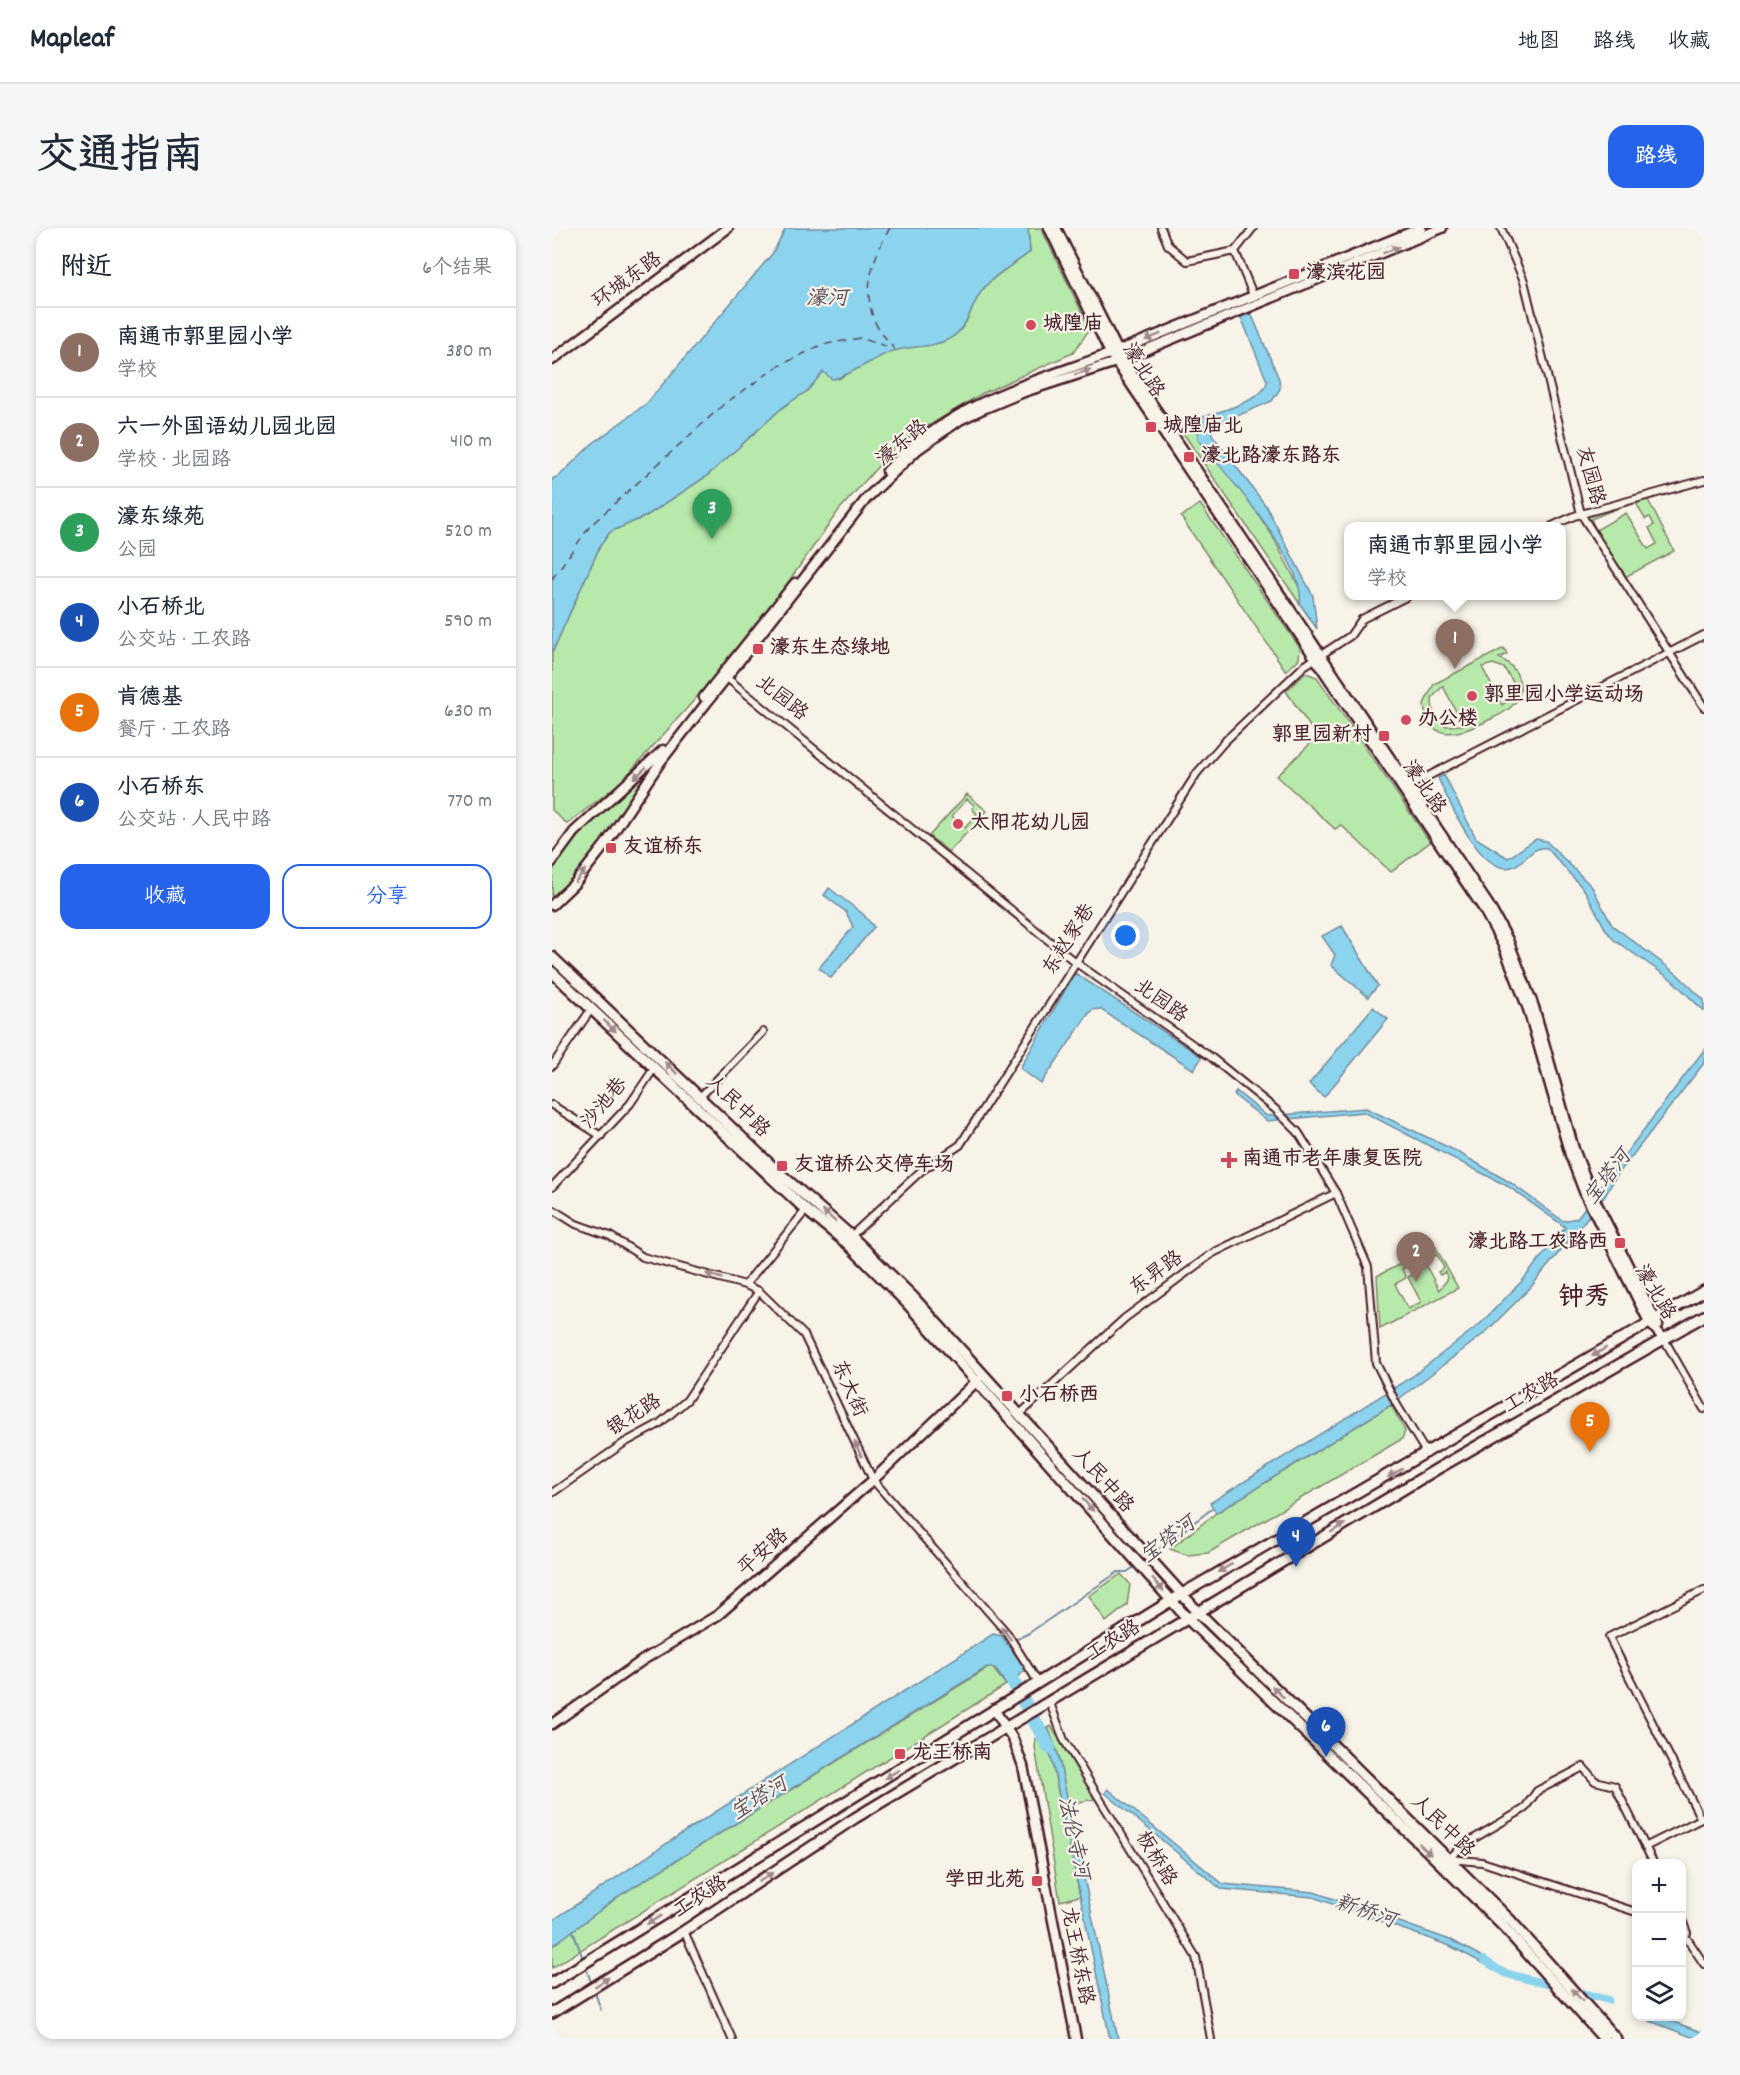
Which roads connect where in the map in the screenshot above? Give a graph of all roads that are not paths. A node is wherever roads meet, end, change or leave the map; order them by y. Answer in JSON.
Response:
{"nodes":[{"id":1,"x":1049,"y":228,"type":"edge"},
{"id":2,"x":1056,"y":228,"type":"edge"},
{"id":3,"x":1161,"y":228,"type":"edge"},
{"id":4,"x":1253,"y":228,"type":"edge"},
{"id":5,"x":1421,"y":228,"type":"edge"},
{"id":6,"x":1442,"y":228,"type":"edge"},
{"id":7,"x":1501,"y":228,"type":"edge"},
{"id":8,"x":726,"y":229,"type":"edge"},
{"id":9,"x":1235,"y":251,"type":"junction"},
{"id":10,"x":1255,"y":300,"type":"junction"},
{"id":11,"x":1116,"y":356,"type":"junction"},
{"id":12,"x":552,"y":360,"type":"edge"},
{"id":13,"x":1704,"y":480,"type":"edge"},
{"id":14,"x":1581,"y":514,"type":"junction"},
{"id":15,"x":1562,"y":522,"type":"edge"},
{"id":16,"x":1400,"y":600,"type":"edge"},
{"id":17,"x":1704,"y":635,"type":"edge"},
{"id":18,"x":1670,"y":652,"type":"junction"},
{"id":19,"x":1317,"y":657,"type":"junction"},
{"id":20,"x":727,"y":678,"type":"junction"},
{"id":21,"x":1704,"y":707,"type":"edge"},
{"id":22,"x":1407,"y":787,"type":"junction"},
{"id":23,"x":552,"y":862,"type":"edge"},
{"id":24,"x":552,"y":904,"type":"edge"},
{"id":25,"x":552,"y":957,"type":"edge"},
{"id":26,"x":1076,"y":962,"type":"junction"},
{"id":27,"x":552,"y":972,"type":"edge"},
{"id":28,"x":592,"y":1008,"type":"junction"},
{"id":29,"x":763,"y":1032,"type":"dead end"},
{"id":30,"x":552,"y":1066,"type":"edge"},
{"id":31,"x":655,"y":1067,"type":"junction"},
{"id":32,"x":700,"y":1097,"type":"junction"},
{"id":33,"x":552,"y":1105,"type":"edge"},
{"id":34,"x":601,"y":1136,"type":"junction"},
{"id":35,"x":552,"y":1187,"type":"edge"},
{"id":36,"x":1336,"y":1193,"type":"junction"},
{"id":37,"x":552,"y":1209,"type":"edge"},
{"id":38,"x":806,"y":1210,"type":"junction"},
{"id":39,"x":851,"y":1236,"type":"junction"},
{"id":40,"x":745,"y":1285,"type":"junction"},
{"id":41,"x":759,"y":1291,"type":"junction"},
{"id":42,"x":1704,"y":1291,"type":"edge"},
{"id":43,"x":1704,"y":1316,"type":"edge"},
{"id":44,"x":1652,"y":1320,"type":"junction"},
{"id":45,"x":1664,"y":1339,"type":"junction"},
{"id":46,"x":978,"y":1380,"type":"junction"},
{"id":47,"x":1704,"y":1409,"type":"edge"},
{"id":48,"x":1019,"y":1415,"type":"junction"},
{"id":49,"x":1427,"y":1454,"type":"junction"},
{"id":50,"x":873,"y":1480,"type":"junction"},
{"id":51,"x":552,"y":1492,"type":"edge"},
{"id":52,"x":1137,"y":1553,"type":"junction"},
{"id":53,"x":1149,"y":1566,"type":"junction"},
{"id":54,"x":1704,"y":1590,"type":"edge"},
{"id":55,"x":1182,"y":1594,"type":"junction"},
{"id":56,"x":1172,"y":1601,"type":"junction"},
{"id":57,"x":1198,"y":1612,"type":"junction"},
{"id":58,"x":1187,"y":1618,"type":"junction"},
{"id":59,"x":1035,"y":1684,"type":"junction"},
{"id":60,"x":1045,"y":1705,"type":"junction"},
{"id":61,"x":994,"y":1709,"type":"junction"},
{"id":62,"x":552,"y":1724,"type":"edge"},
{"id":63,"x":1007,"y":1727,"type":"junction"},
{"id":64,"x":1702,"y":1818,"type":"edge"},
{"id":65,"x":1645,"y":1847,"type":"junction"},
{"id":66,"x":1652,"y":1859,"type":"edge"},
{"id":67,"x":1446,"y":1862,"type":"junction"},
{"id":68,"x":1632,"y":1911,"type":"edge"},
{"id":69,"x":684,"y":1930,"type":"junction"},
{"id":70,"x":1686,"y":1930,"type":"edge"},
{"id":71,"x":1686,"y":1936,"type":"edge"},
{"id":72,"x":1692,"y":1944,"type":"junction"},
{"id":73,"x":1704,"y":1964,"type":"edge"},
{"id":74,"x":552,"y":1983,"type":"edge"},
{"id":75,"x":552,"y":2013,"type":"edge"},
{"id":76,"x":732,"y":2039,"type":"edge"},
{"id":77,"x":1076,"y":2039,"type":"edge"},
{"id":78,"x":1210,"y":2039,"type":"edge"},
{"id":79,"x":1604,"y":2039,"type":"edge"},
{"id":80,"x":1616,"y":2039,"type":"edge"}],
"edges":[{"from":1,"to":11,"type":"street","name":"濠北路"},
{"from":2,"to":11,"type":"street","name":"濠北路"},
{"from":3,"to":9,"type":"street"},
{"from":4,"to":9,"type":"street"},
{"from":5,"to":10,"type":"street","name":"濠东路"},
{"from":10,"to":6,"type":"street","name":"濠东路","one_way":true},
{"from":7,"to":14,"type":"street","name":"友园路"},
{"from":8,"to":12,"type":"street","name":"环城东路"},
{"from":9,"to":10,"type":"street"},
{"from":10,"to":11,"type":"street","name":"濠东路"},
{"from":11,"to":19,"type":"street","name":"濠北路"},
{"from":20,"to":11,"type":"street","name":"濠东路","one_way":true},
{"from":11,"to":23,"type":"street","name":"濠东路","one_way":true},
{"from":13,"to":14,"type":"street"},
{"from":14,"to":15,"type":"street"},
{"from":14,"to":18,"type":"street","name":"友园路"},
{"from":16,"to":19,"type":"street","name":"东赵家巷"},
{"from":17,"to":18,"type":"street"},
{"from":18,"to":21,"type":"street","name":"友园路"},
{"from":18,"to":22,"type":"street"},
{"from":19,"to":22,"type":"street","name":"濠北路"},
{"from":19,"to":26,"type":"street","name":"东赵家巷"},
{"from":24,"to":20,"type":"street","name":"濠东路","one_way":true},
{"from":20,"to":26,"type":"street","name":"北园路"},
{"from":22,"to":44,"type":"street","name":"濠北路"},
{"from":32,"to":25,"type":"main road","name":"人民中路","one_way":true},
{"from":26,"to":36,"type":"street","name":"北园路"},
{"from":26,"to":39,"type":"street","name":"东赵家巷"},
{"from":27,"to":28,"type":"main road","name":"人民中路"},
{"from":28,"to":30,"type":"street"},
{"from":28,"to":31,"type":"main road","name":"人民中路","one_way":true},
{"from":29,"to":32,"type":"street"},
{"from":31,"to":34,"type":"street","name":"沙池巷"},
{"from":31,"to":38,"type":"main road","name":"人民中路"},
{"from":39,"to":32,"type":"main road","name":"人民中路","one_way":true},
{"from":33,"to":34,"type":"street"},
{"from":34,"to":35,"type":"street","name":"沙池巷"},
{"from":36,"to":48,"type":"street","name":"东昇路"},
{"from":36,"to":49,"type":"street","name":"北园路"},
{"from":40,"to":37,"type":"street","name":"东大街","one_way":true},
{"from":38,"to":40,"type":"street"},
{"from":38,"to":46,"type":"main road","name":"人民中路"},
{"from":39,"to":48,"type":"main road","name":"人民中路"},
{"from":40,"to":41,"type":"street","name":"东大街"},
{"from":50,"to":41,"type":"street","name":"东大街","one_way":true},
{"from":41,"to":51,"type":"street","name":"银花路"},
{"from":42,"to":44,"type":"main road","name":"工农路"},
{"from":43,"to":45,"type":"main road","name":"工农路"},
{"from":44,"to":45,"type":"street","name":"濠北路"},
{"from":44,"to":49,"type":"main road","name":"工农路","one_way":true},
{"from":45,"to":47,"type":"street","name":"濠北路"},
{"from":57,"to":45,"type":"main road","name":"工农路","one_way":true},
{"from":46,"to":50,"type":"street","name":"平安路"},
{"from":46,"to":52,"type":"main road","name":"人民中路","one_way":true},
{"from":48,"to":52,"type":"main road","name":"人民中路"},
{"from":49,"to":55,"type":"main road","name":"工农路","one_way":true},
{"from":59,"to":50,"type":"street","name":"东大街","one_way":true},
{"from":50,"to":62,"type":"street","name":"平安路"},
{"from":52,"to":53,"type":"main road","name":"人民中路"},
{"from":53,"to":55,"type":"main road","name":"人民中路"},
{"from":53,"to":56,"type":"main road","name":"人民中路","one_way":true},
{"from":54,"to":64,"type":"street"},
{"from":55,"to":56,"type":"main road","name":"工农路"},
{"from":55,"to":57,"type":"main road","name":"人民中路"},
{"from":56,"to":58,"type":"main road","name":"人民中路"},
{"from":56,"to":59,"type":"main road","name":"工农路"},
{"from":57,"to":58,"type":"main road","name":"工农路"},
{"from":67,"to":57,"type":"main road","name":"人民中路","one_way":true},
{"from":58,"to":60,"type":"main road","name":"工农路"},
{"from":58,"to":67,"type":"main road","name":"人民中路","one_way":true},
{"from":59,"to":61,"type":"main road","name":"工农路"},
{"from":60,"to":63,"type":"main road","name":"工农路"},
{"from":60,"to":78,"type":"street","name":"板桥路"},
{"from":61,"to":63,"type":"street","name":"龙王桥东路"},
{"from":61,"to":74,"type":"main road","name":"工农路","one_way":true},
{"from":69,"to":63,"type":"main road","name":"工农路","one_way":true},
{"from":63,"to":77,"type":"street","name":"龙王桥东路"},
{"from":64,"to":65,"type":"street"},
{"from":65,"to":66,"type":"street"},
{"from":65,"to":67,"type":"street"},
{"from":67,"to":68,"type":"street"},
{"from":67,"to":79,"type":"main road","name":"人民中路"},
{"from":80,"to":67,"type":"main road","name":"人民中路","one_way":true},
{"from":75,"to":69,"type":"main road","name":"工农路","one_way":true},
{"from":69,"to":76,"type":"street"},
{"from":70,"to":72,"type":"street"},
{"from":71,"to":72,"type":"street"},
{"from":72,"to":73,"type":"street"}]}
